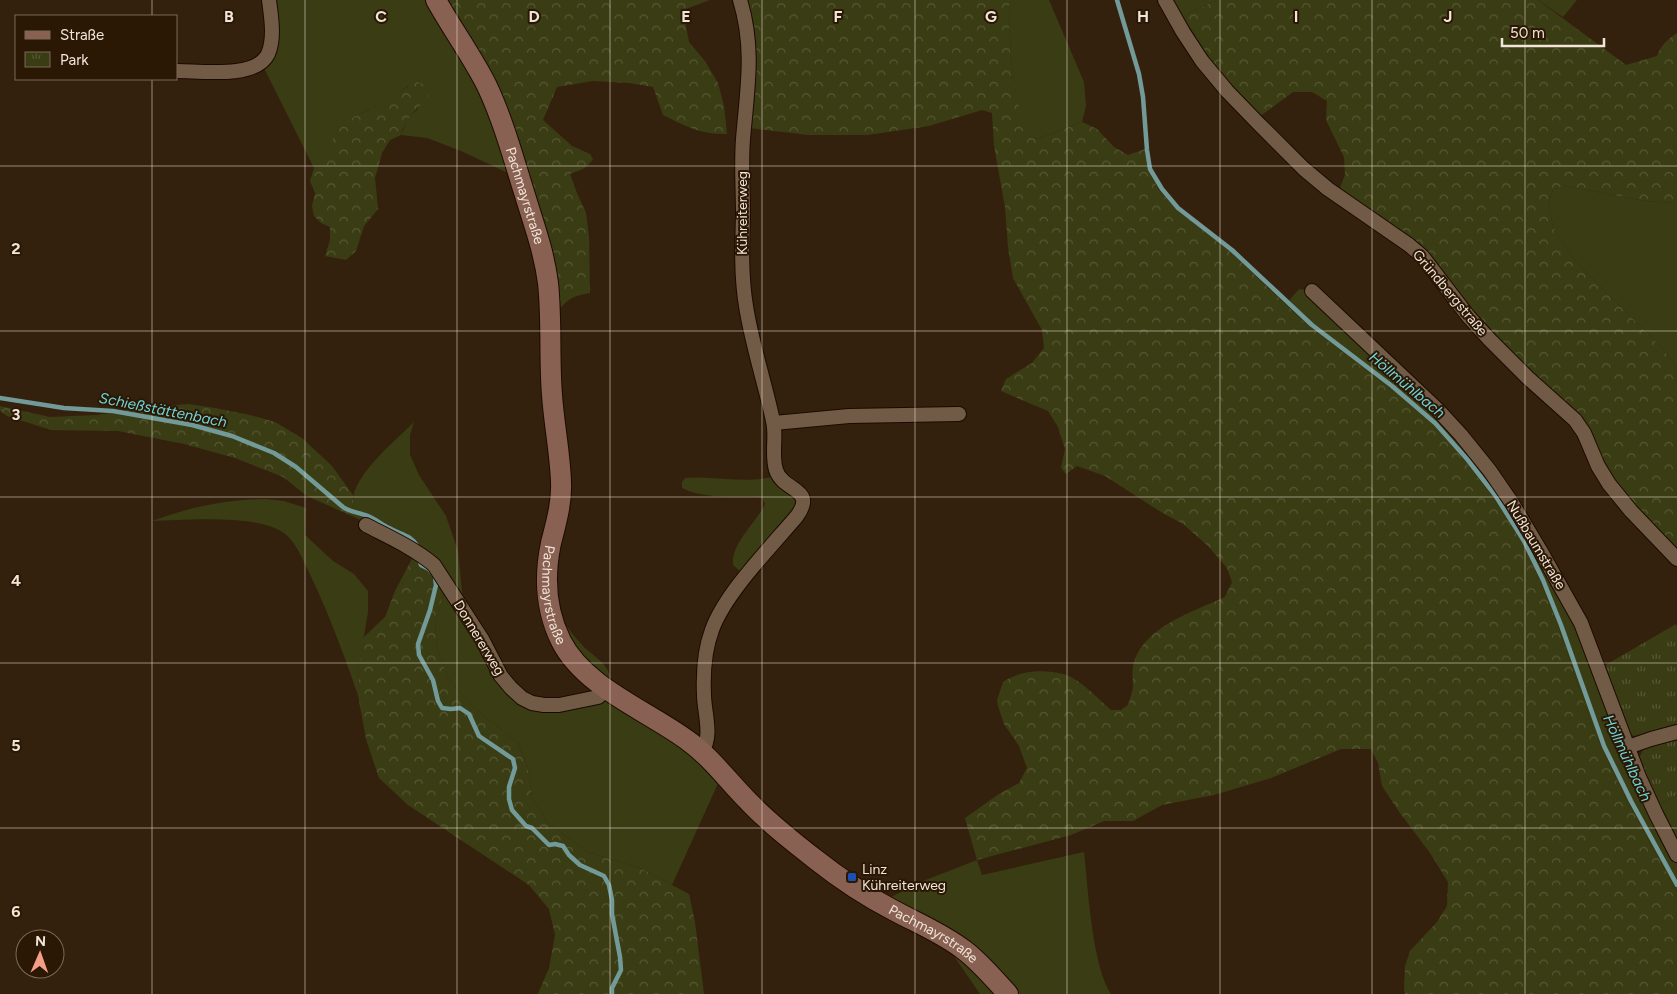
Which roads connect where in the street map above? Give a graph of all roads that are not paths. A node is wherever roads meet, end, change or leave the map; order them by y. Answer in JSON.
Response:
{"nodes":[{"id":1,"x":269,"y":0,"type":"edge"},
{"id":2,"x":436,"y":0,"type":"edge"},
{"id":3,"x":740,"y":0,"type":"edge"},
{"id":4,"x":1165,"y":0,"type":"edge"},
{"id":5,"x":178,"y":71,"type":"dead end"},
{"id":6,"x":1312,"y":290,"type":"dead end"},
{"id":7,"x":959,"y":414,"type":"dead end"},
{"id":8,"x":774,"y":423,"type":"junction"},
{"id":9,"x":366,"y":525,"type":"dead end"},
{"id":10,"x":1677,"y":559,"type":"edge"},
{"id":11,"x":607,"y":689,"type":"junction"},
{"id":12,"x":1677,"y":732,"type":"edge"},
{"id":13,"x":1628,"y":747,"type":"junction"},
{"id":14,"x":702,"y":751,"type":"junction"},
{"id":15,"x":1677,"y":855,"type":"edge"},
{"id":16,"x":1008,"y":994,"type":"edge"}],
"edges":[{"from":1,"to":5,"type":"street"},
{"from":2,"to":11,"type":"street","name":"Pachmayrstraße"},
{"from":3,"to":8,"type":"street","name":"Kühreiterweg"},
{"from":4,"to":10,"type":"street","name":"Gründbergstraße"},
{"from":6,"to":13,"type":"street","name":"Nußbaumstraße"},
{"from":7,"to":8,"type":"street"},
{"from":8,"to":14,"type":"street","name":"Kühreiterweg"},
{"from":9,"to":11,"type":"street","name":"Donnererweg"},
{"from":11,"to":14,"type":"street","name":"Pachmayrstraße"},
{"from":12,"to":13,"type":"street"},
{"from":13,"to":15,"type":"street","name":"Nußbaumstraße"},
{"from":14,"to":16,"type":"street","name":"Pachmayrstraße"}]}
